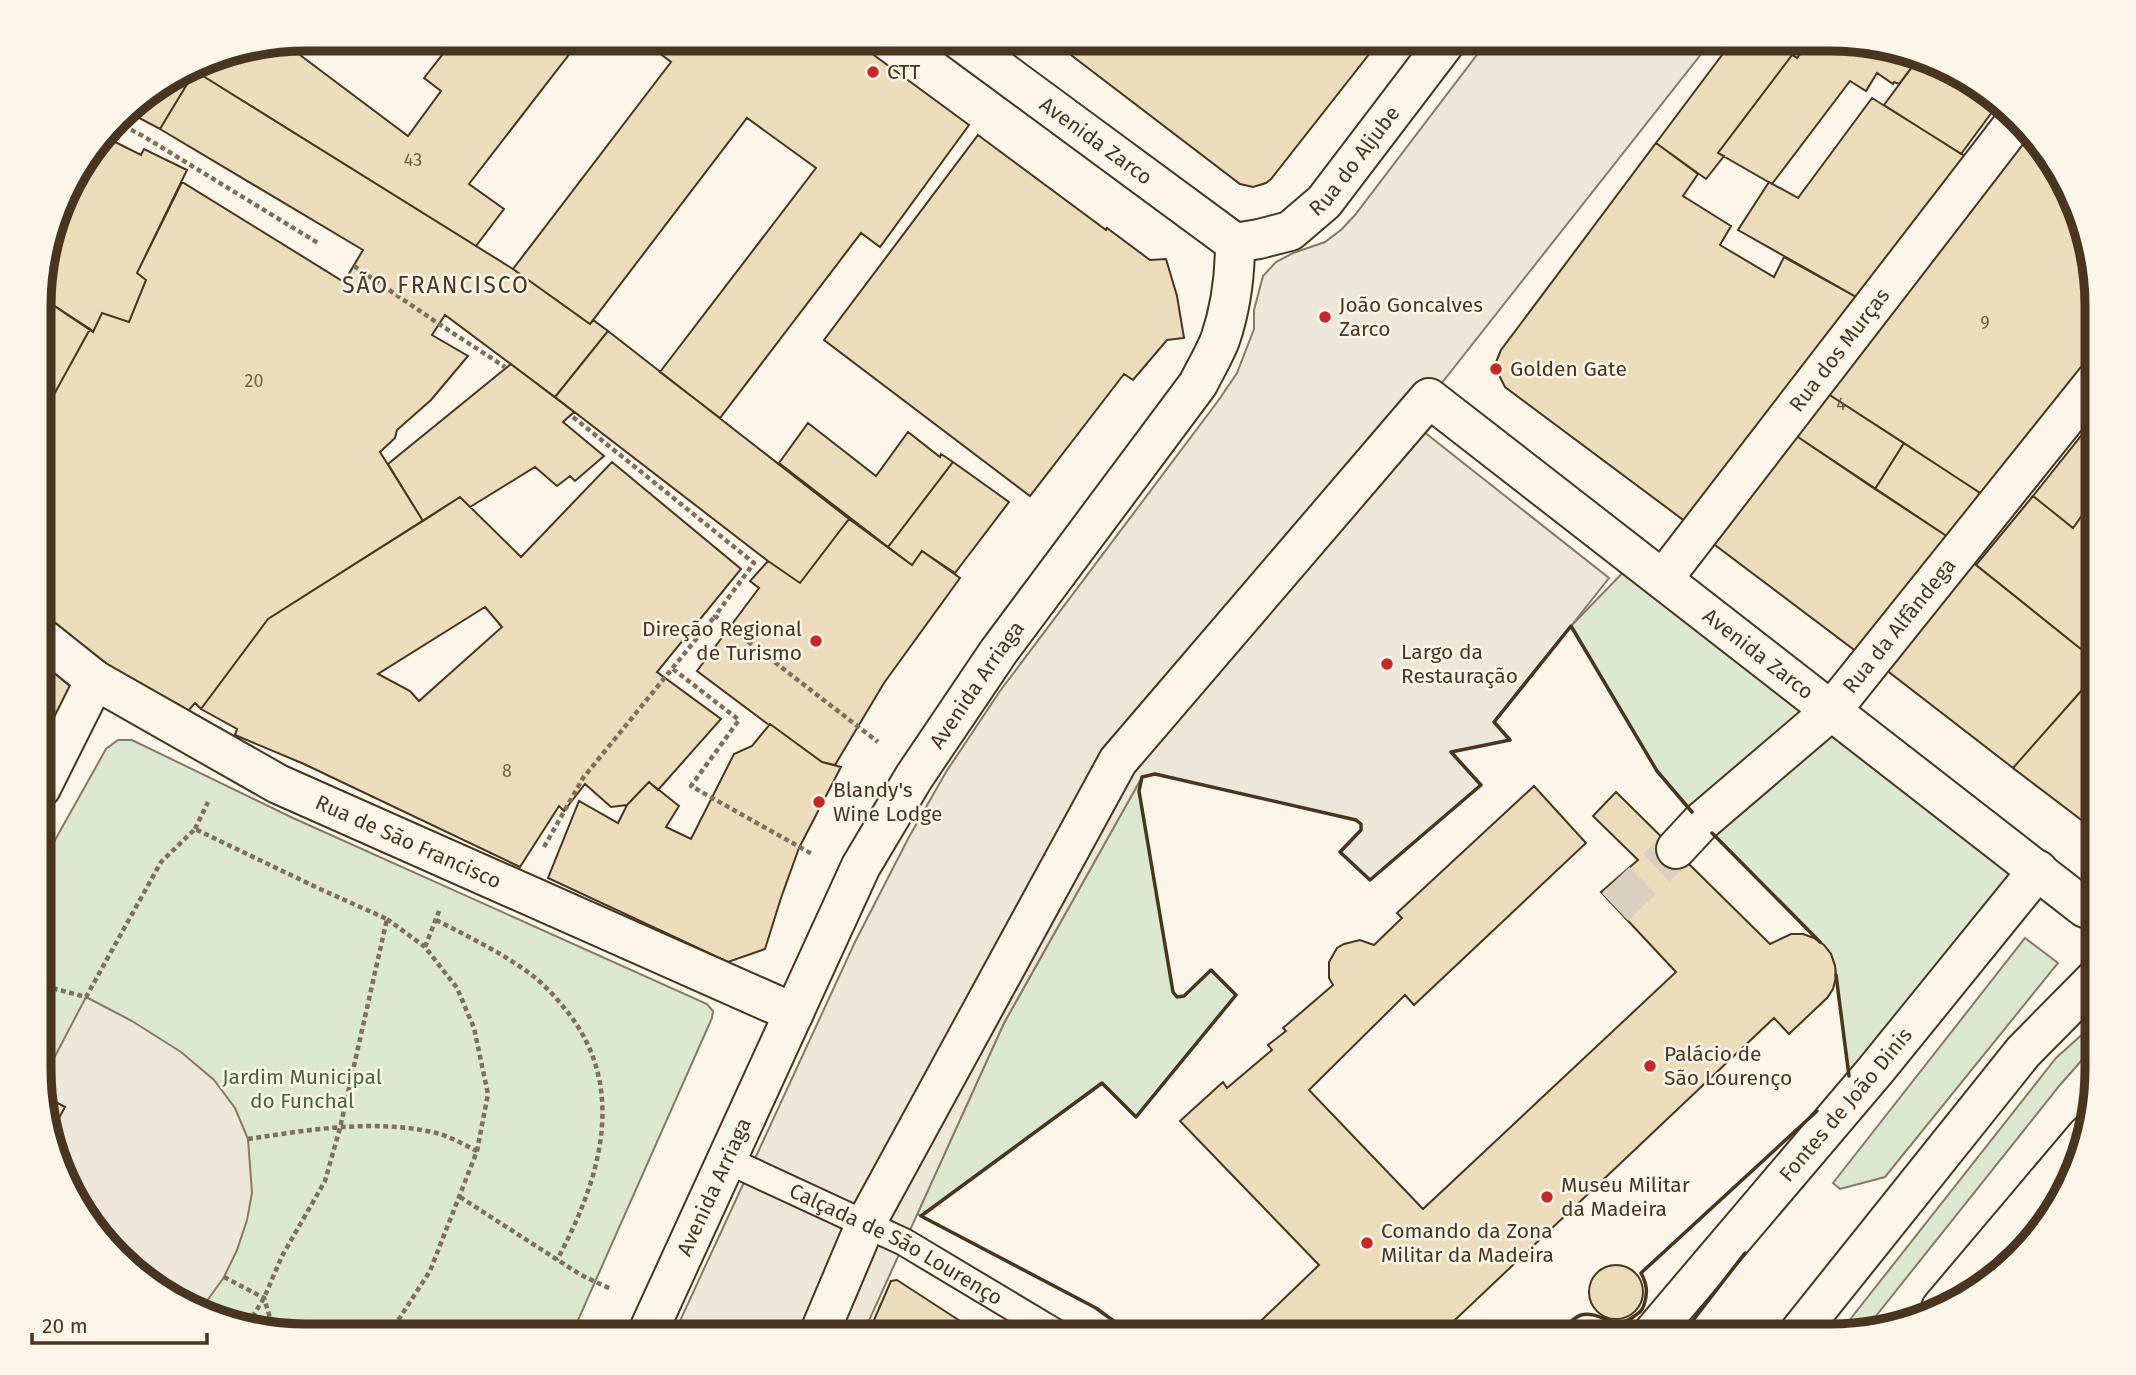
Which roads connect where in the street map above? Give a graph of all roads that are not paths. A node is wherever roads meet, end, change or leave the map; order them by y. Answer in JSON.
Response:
{"nodes":[{"id":1,"x":976,"y":51,"type":"edge"},
{"id":2,"x":1438,"y":51,"type":"edge"},
{"id":3,"x":2012,"y":126,"type":"edge"},
{"id":4,"x":1235,"y":243,"type":"junction"},
{"id":5,"x":2085,"y":394,"type":"edge"},
{"id":6,"x":1663,"y":579,"type":"junction"},
{"id":7,"x":51,"y":645,"type":"edge"},
{"id":8,"x":94,"y":680,"type":"junction"},
{"id":9,"x":1831,"y":711,"type":"junction"},
{"id":10,"x":51,"y":768,"type":"edge"},
{"id":11,"x":1675,"y":849,"type":"tunnel mouth"},
{"id":12,"x":2038,"y":870,"type":"junction"},
{"id":13,"x":2085,"y":908,"type":"dead end"},
{"id":14,"x":2085,"y":989,"type":"edge"},
{"id":15,"x":794,"y":1013,"type":"junction"},
{"id":16,"x":2071,"y":1154,"type":"edge"},
{"id":17,"x":727,"y":1160,"type":"junction"},
{"id":18,"x":865,"y":1225,"type":"junction"},
{"id":19,"x":1955,"y":1292,"type":"edge"},
{"id":20,"x":652,"y":1324,"type":"edge"},
{"id":21,"x":823,"y":1324,"type":"edge"},
{"id":22,"x":1042,"y":1324,"type":"edge"},
{"id":23,"x":1660,"y":1324,"type":"edge"},
{"id":24,"x":1806,"y":1324,"type":"edge"}],
"edges":[{"from":1,"to":4,"type":"street","name":"Avenida Zarco"},
{"from":2,"to":4,"type":"street","name":"Rua do Aljube"},
{"from":3,"to":6,"type":"street","name":"Rua dos Murças"},
{"from":4,"to":15,"type":"street","name":"Avenida Arriaga"},
{"from":5,"to":9,"type":"street","name":"Rua da Alfândega"},
{"from":6,"to":9,"type":"street","name":"Avenida Zarco"},
{"from":6,"to":18,"type":"street","name":"Avenida Zarco"},
{"from":7,"to":8,"type":"street","name":"Rua de São Francisco"},
{"from":8,"to":10,"type":"street"},
{"from":8,"to":15,"type":"street","name":"Rua de São Francisco"},
{"from":9,"to":11,"type":"street","name":"Rua da Alfândega"},
{"from":9,"to":12,"type":"street","name":"Avenida Zarco"},
{"from":12,"to":13,"type":"street","name":"Avenida Zarco"},
{"from":12,"to":23,"type":"street","name":"Fontes de João Dinis"},
{"from":14,"to":24,"type":"street"},
{"from":15,"to":17,"type":"street","name":"Avenida Arriaga"},
{"from":16,"to":19,"type":"street"},
{"from":17,"to":18,"type":"lane","name":"Calçada de São Lourenço"},
{"from":17,"to":20,"type":"street","name":"Avenida Arriaga"},
{"from":18,"to":21,"type":"street"},
{"from":18,"to":22,"type":"lane","name":"Calçada de São Lourenço"}]}
